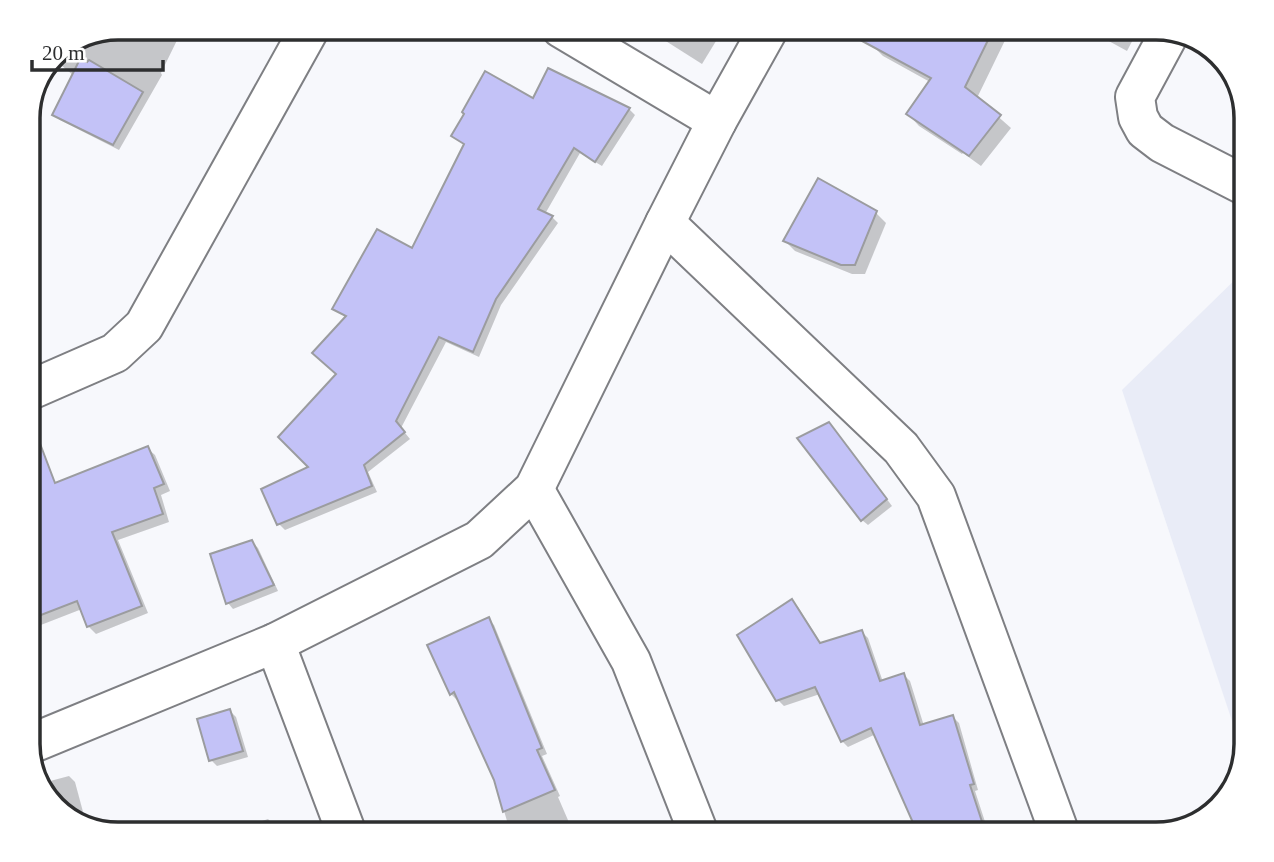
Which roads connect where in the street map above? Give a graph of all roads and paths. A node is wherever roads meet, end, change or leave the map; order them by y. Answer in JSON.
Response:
{"nodes":[{"id":1,"x":303,"y":40,"type":"edge"},
{"id":2,"x":581,"y":40,"type":"edge"},
{"id":3,"x":762,"y":40,"type":"edge"},
{"id":4,"x":1165,"y":41,"type":"edge"},
{"id":5,"x":717,"y":121,"type":"junction"},
{"id":6,"x":1234,"y":180,"type":"edge"},
{"id":7,"x":665,"y":223,"type":"junction"},
{"id":8,"x":40,"y":386,"type":"edge"},
{"id":9,"x":534,"y":489,"type":"junction"},
{"id":10,"x":275,"y":643,"type":"junction"},
{"id":11,"x":40,"y":740,"type":"edge"},
{"id":12,"x":342,"y":822,"type":"edge"},
{"id":13,"x":694,"y":822,"type":"edge"},
{"id":14,"x":1056,"y":822,"type":"edge"}],
"edges":[{"from":1,"to":8,"type":"street"},
{"from":2,"to":5,"type":"street"},
{"from":3,"to":5,"type":"street"},
{"from":4,"to":6,"type":"street"},
{"from":5,"to":7,"type":"street"},
{"from":7,"to":9,"type":"street"},
{"from":7,"to":14,"type":"street"},
{"from":9,"to":10,"type":"street"},
{"from":9,"to":13,"type":"street"},
{"from":10,"to":11,"type":"street"},
{"from":10,"to":12,"type":"street"}]}
